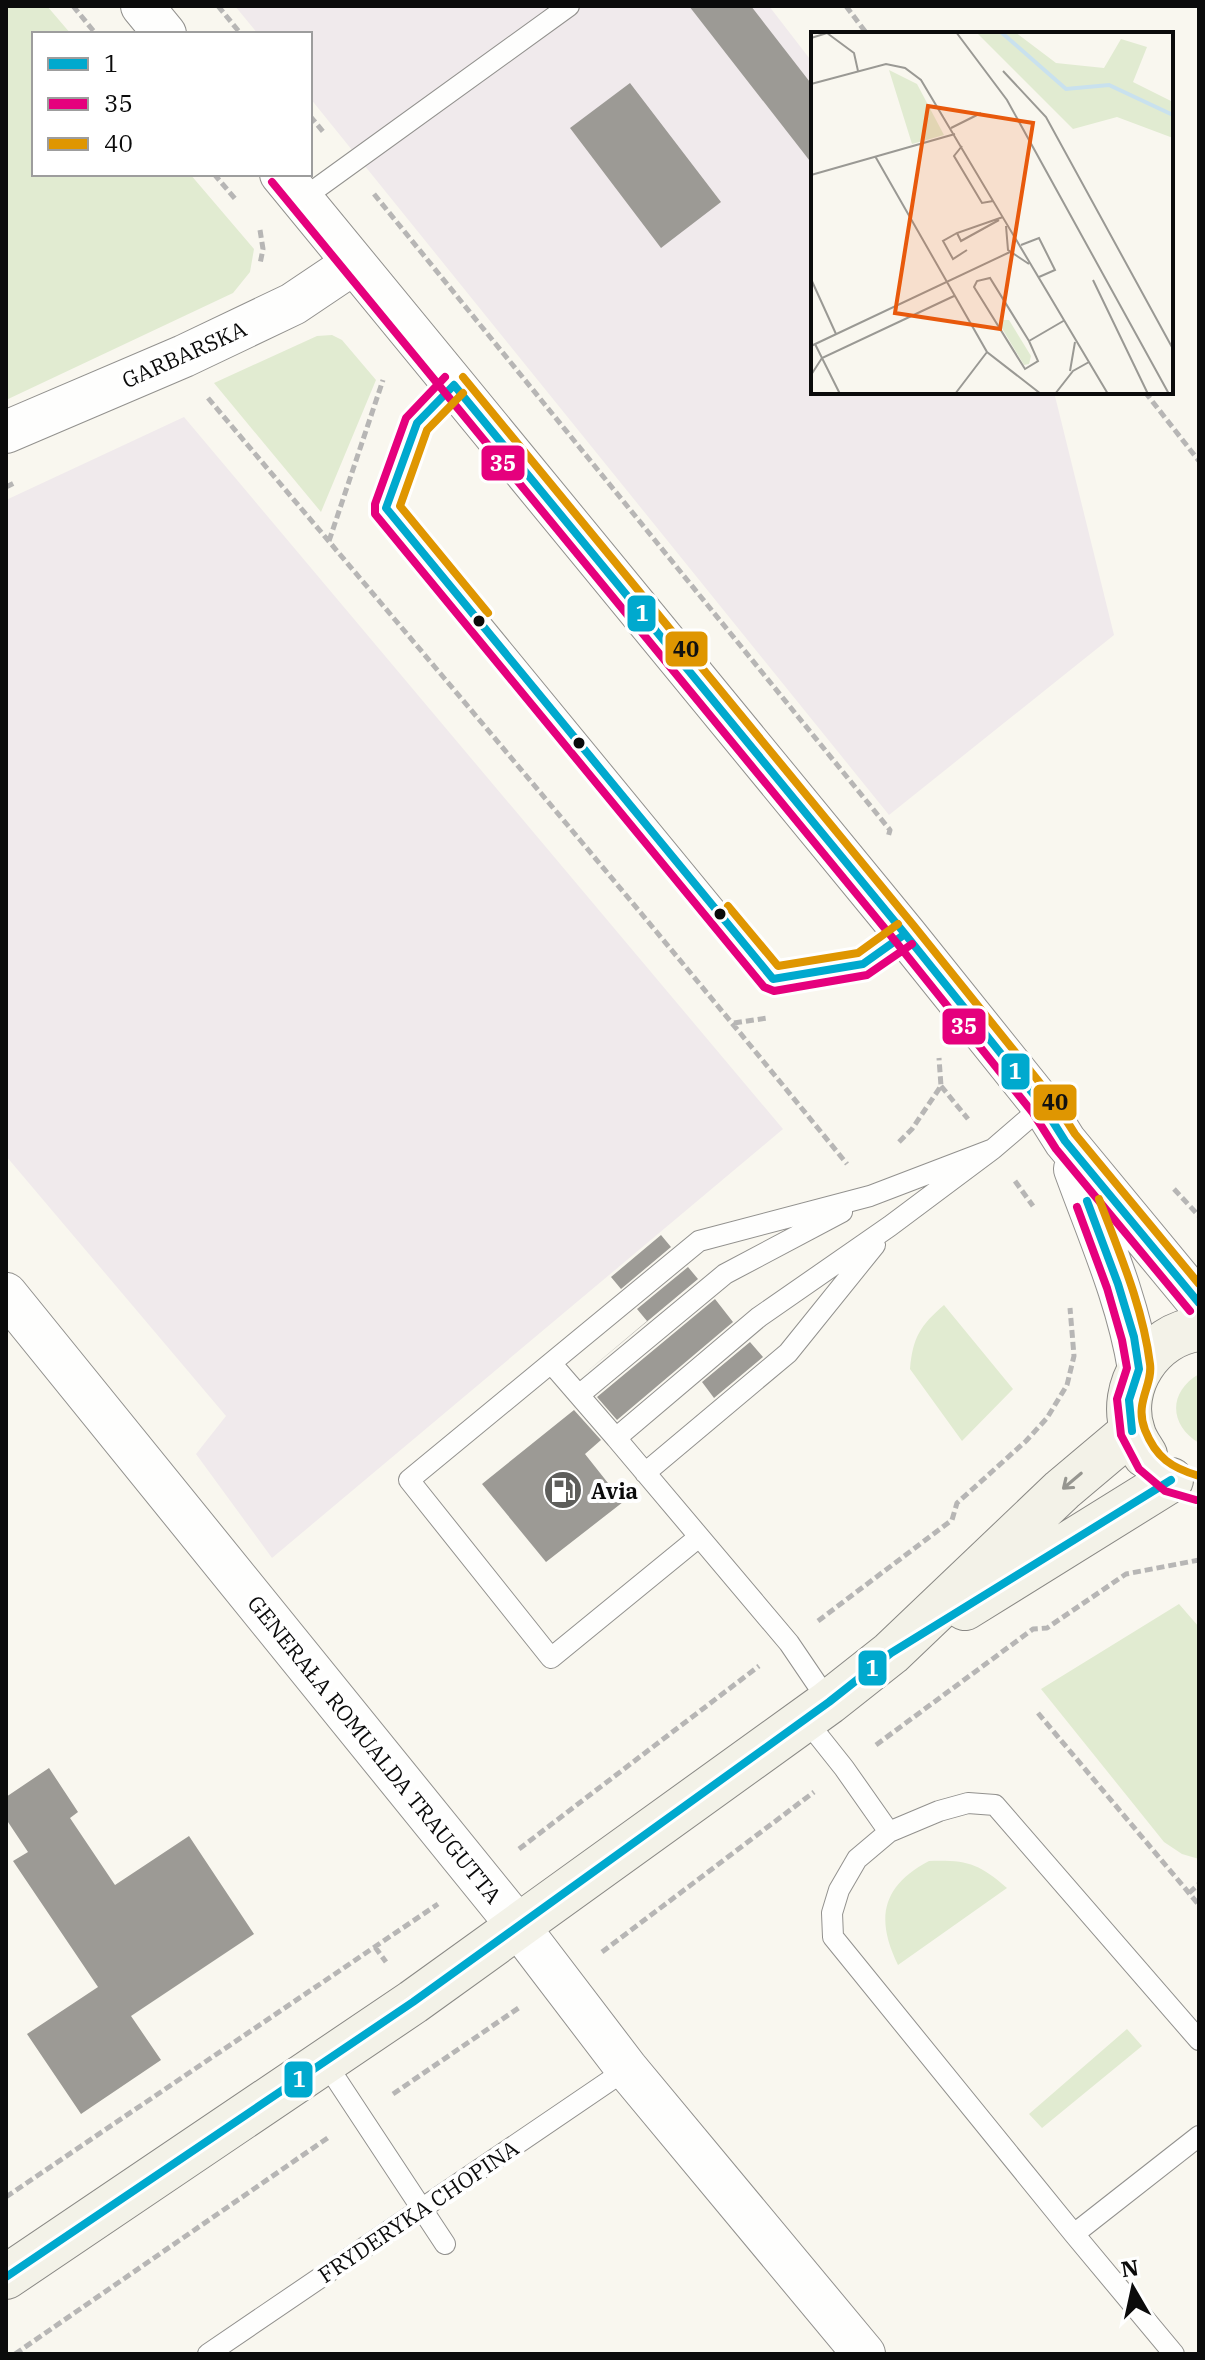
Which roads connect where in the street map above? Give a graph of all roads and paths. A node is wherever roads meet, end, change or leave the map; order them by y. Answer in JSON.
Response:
{"nodes":[{"id":1,"x":73,"y":6,"type":"edge"},
{"id":2,"x":142,"y":6,"type":"edge"},
{"id":3,"x":218,"y":6,"type":"edge"},
{"id":4,"x":569,"y":6,"type":"edge"},
{"id":5,"x":846,"y":6,"type":"edge"},
{"id":6,"x":94,"y":32,"type":"edge"},
{"id":7,"x":163,"y":32,"type":"edge"},
{"id":8,"x":239,"y":32,"type":"edge"},
{"id":9,"x":866,"y":32,"type":"edge"},
{"id":10,"x":312,"y":173,"type":"edge"},
{"id":11,"x":292,"y":186,"type":"edge"},
{"id":12,"x":354,"y":263,"type":"junction"},
{"id":13,"x":184,"y":356,"type":"junction"},
{"id":14,"x":383,"y":380,"type":"dead end"},
{"id":15,"x":454,"y":385,"type":"junction"},
{"id":16,"x":1147,"y":394,"type":"edge"},
{"id":17,"x":6,"y":432,"type":"edge"},
{"id":18,"x":1199,"y":461,"type":"edge"},
{"id":19,"x":329,"y":542,"type":"junction"},
{"id":20,"x":905,"y":934,"type":"junction"},
{"id":21,"x":939,"y":1056,"type":"dead end"},
{"id":22,"x":941,"y":1086,"type":"junction"},
{"id":23,"x":1043,"y":1106,"type":"junction"},
{"id":24,"x":1065,"y":1141,"type":"junction"},
{"id":25,"x":895,"y":1146,"type":"dead end"},
{"id":26,"x":993,"y":1149,"type":"junction"},
{"id":27,"x":853,"y":1172,"type":"dead end"},
{"id":28,"x":870,"y":1196,"type":"junction"},
{"id":29,"x":1041,"y":1218,"type":"dead end"},
{"id":30,"x":890,"y":1226,"type":"junction"},
{"id":31,"x":6,"y":1294,"type":"edge"},
{"id":32,"x":1199,"y":1303,"type":"edge"},
{"id":33,"x":1070,"y":1307,"type":"dead end"},
{"id":34,"x":1199,"y":1329,"type":"edge"},
{"id":35,"x":551,"y":1363,"type":"junction"},
{"id":36,"x":1139,"y":1369,"type":"junction"},
{"id":37,"x":579,"y":1395,"type":"junction"},
{"id":38,"x":1132,"y":1431,"type":"junction"},
{"id":39,"x":616,"y":1438,"type":"junction"},
{"id":40,"x":645,"y":1473,"type":"junction"},
{"id":41,"x":1185,"y":1484,"type":"edge"},
{"id":42,"x":699,"y":1537,"type":"junction"},
{"id":43,"x":1199,"y":1560,"type":"edge"},
{"id":44,"x":1033,"y":1629,"type":"dead end"},
{"id":45,"x":789,"y":1643,"type":"junction"},
{"id":46,"x":891,"y":1653,"type":"junction"},
{"id":47,"x":817,"y":1710,"type":"junction"},
{"id":48,"x":1038,"y":1713,"type":"dead end"},
{"id":49,"x":889,"y":1832,"type":"junction"},
{"id":50,"x":509,"y":1857,"type":"dead end"},
{"id":51,"x":1199,"y":1884,"type":"edge"},
{"id":52,"x":1189,"y":1893,"type":"junction"},
{"id":53,"x":442,"y":1901,"type":"dead end"},
{"id":54,"x":1199,"y":1905,"type":"edge"},
{"id":55,"x":518,"y":1926,"type":"junction"},
{"id":56,"x":525,"y":2004,"type":"dead end"},
{"id":57,"x":1199,"y":2040,"type":"edge"},
{"id":58,"x":325,"y":2062,"type":"junction"},
{"id":59,"x":627,"y":2069,"type":"junction"},
{"id":60,"x":360,"y":2116,"type":"junction"},
{"id":61,"x":1199,"y":2136,"type":"edge"},
{"id":62,"x":6,"y":2197,"type":"edge"},
{"id":63,"x":422,"y":2208,"type":"junction"},
{"id":64,"x":1074,"y":2234,"type":"junction"},
{"id":65,"x":445,"y":2244,"type":"dead end"},
{"id":66,"x":6,"y":2277,"type":"edge"},
{"id":67,"x":15,"y":2354,"type":"edge"},
{"id":68,"x":208,"y":2354,"type":"edge"},
{"id":69,"x":864,"y":2354,"type":"edge"},
{"id":70,"x":1174,"y":2354,"type":"edge"}],
"edges":[{"from":1,"to":6,"type":"path"},
{"from":2,"to":7,"type":"street"},
{"from":3,"to":8,"type":"path"},
{"from":4,"to":10,"type":"lane"},
{"from":5,"to":9,"type":"path"},
{"from":11,"to":12,"type":"street"},
{"from":12,"to":13,"type":"street","name":"GARBARSKA"},
{"from":12,"to":15,"type":"street"},
{"from":13,"to":17,"type":"street","name":"GARBARSKA"},
{"from":13,"to":19,"type":"path"},
{"from":14,"to":19,"type":"path"},
{"from":15,"to":20,"type":"street"},
{"from":15,"to":20,"type":"lane"},
{"from":16,"to":18,"type":"path"},
{"from":19,"to":27,"type":"path"},
{"from":20,"to":23,"type":"street"},
{"from":21,"to":22,"type":"path"},
{"from":22,"to":25,"type":"path"},
{"from":22,"to":26,"type":"path"},
{"from":23,"to":24,"type":"street"},
{"from":23,"to":26,"type":"lane"},
{"from":24,"to":32,"type":"street"},
{"from":24,"to":36,"type":"street"},
{"from":26,"to":28,"type":"lane"},
{"from":26,"to":29,"type":"path"},
{"from":26,"to":30,"type":"lane"},
{"from":28,"to":35,"type":"lane"},
{"from":28,"to":37,"type":"lane"},
{"from":30,"to":39,"type":"lane"},
{"from":30,"to":40,"type":"lane"},
{"from":31,"to":55,"type":"street","name":"GENERAŁA ROMUALDA TRAUGUTTA"},
{"from":33,"to":45,"type":"path"},
{"from":34,"to":36,"type":"street"},
{"from":35,"to":37,"type":"lane"},
{"from":35,"to":42,"type":"lane"},
{"from":36,"to":38,"type":"street"},
{"from":37,"to":39,"type":"lane"},
{"from":38,"to":41,"type":"street"},
{"from":38,"to":46,"type":"street","one_way":true},
{"from":39,"to":40,"type":"lane"},
{"from":40,"to":42,"type":"lane"},
{"from":41,"to":46,"type":"street"},
{"from":42,"to":45,"type":"lane"},
{"from":43,"to":44,"type":"path"},
{"from":45,"to":47,"type":"lane"},
{"from":45,"to":50,"type":"path"},
{"from":46,"to":47,"type":"street"},
{"from":47,"to":49,"type":"lane"},
{"from":47,"to":55,"type":"street"},
{"from":48,"to":52,"type":"path"},
{"from":49,"to":57,"type":"lane"},
{"from":49,"to":64,"type":"lane"},
{"from":51,"to":52,"type":"path"},
{"from":52,"to":54,"type":"path"},
{"from":53,"to":62,"type":"path"},
{"from":55,"to":58,"type":"street"},
{"from":55,"to":59,"type":"street","name":"GENERAŁA ROMUALDA TRAUGUTTA"},
{"from":56,"to":60,"type":"path"},
{"from":58,"to":60,"type":"lane"},
{"from":58,"to":66,"type":"street"},
{"from":59,"to":63,"type":"lane","name":"FRYDERYKA CHOPINA"},
{"from":59,"to":69,"type":"street","name":"GENERAŁA ROMUALDA TRAUGUTTA"},
{"from":60,"to":63,"type":"lane"},
{"from":60,"to":67,"type":"path"},
{"from":61,"to":64,"type":"lane"},
{"from":63,"to":65,"type":"lane"},
{"from":63,"to":68,"type":"lane","name":"FRYDERYKA CHOPINA"},
{"from":64,"to":70,"type":"lane"}]}
